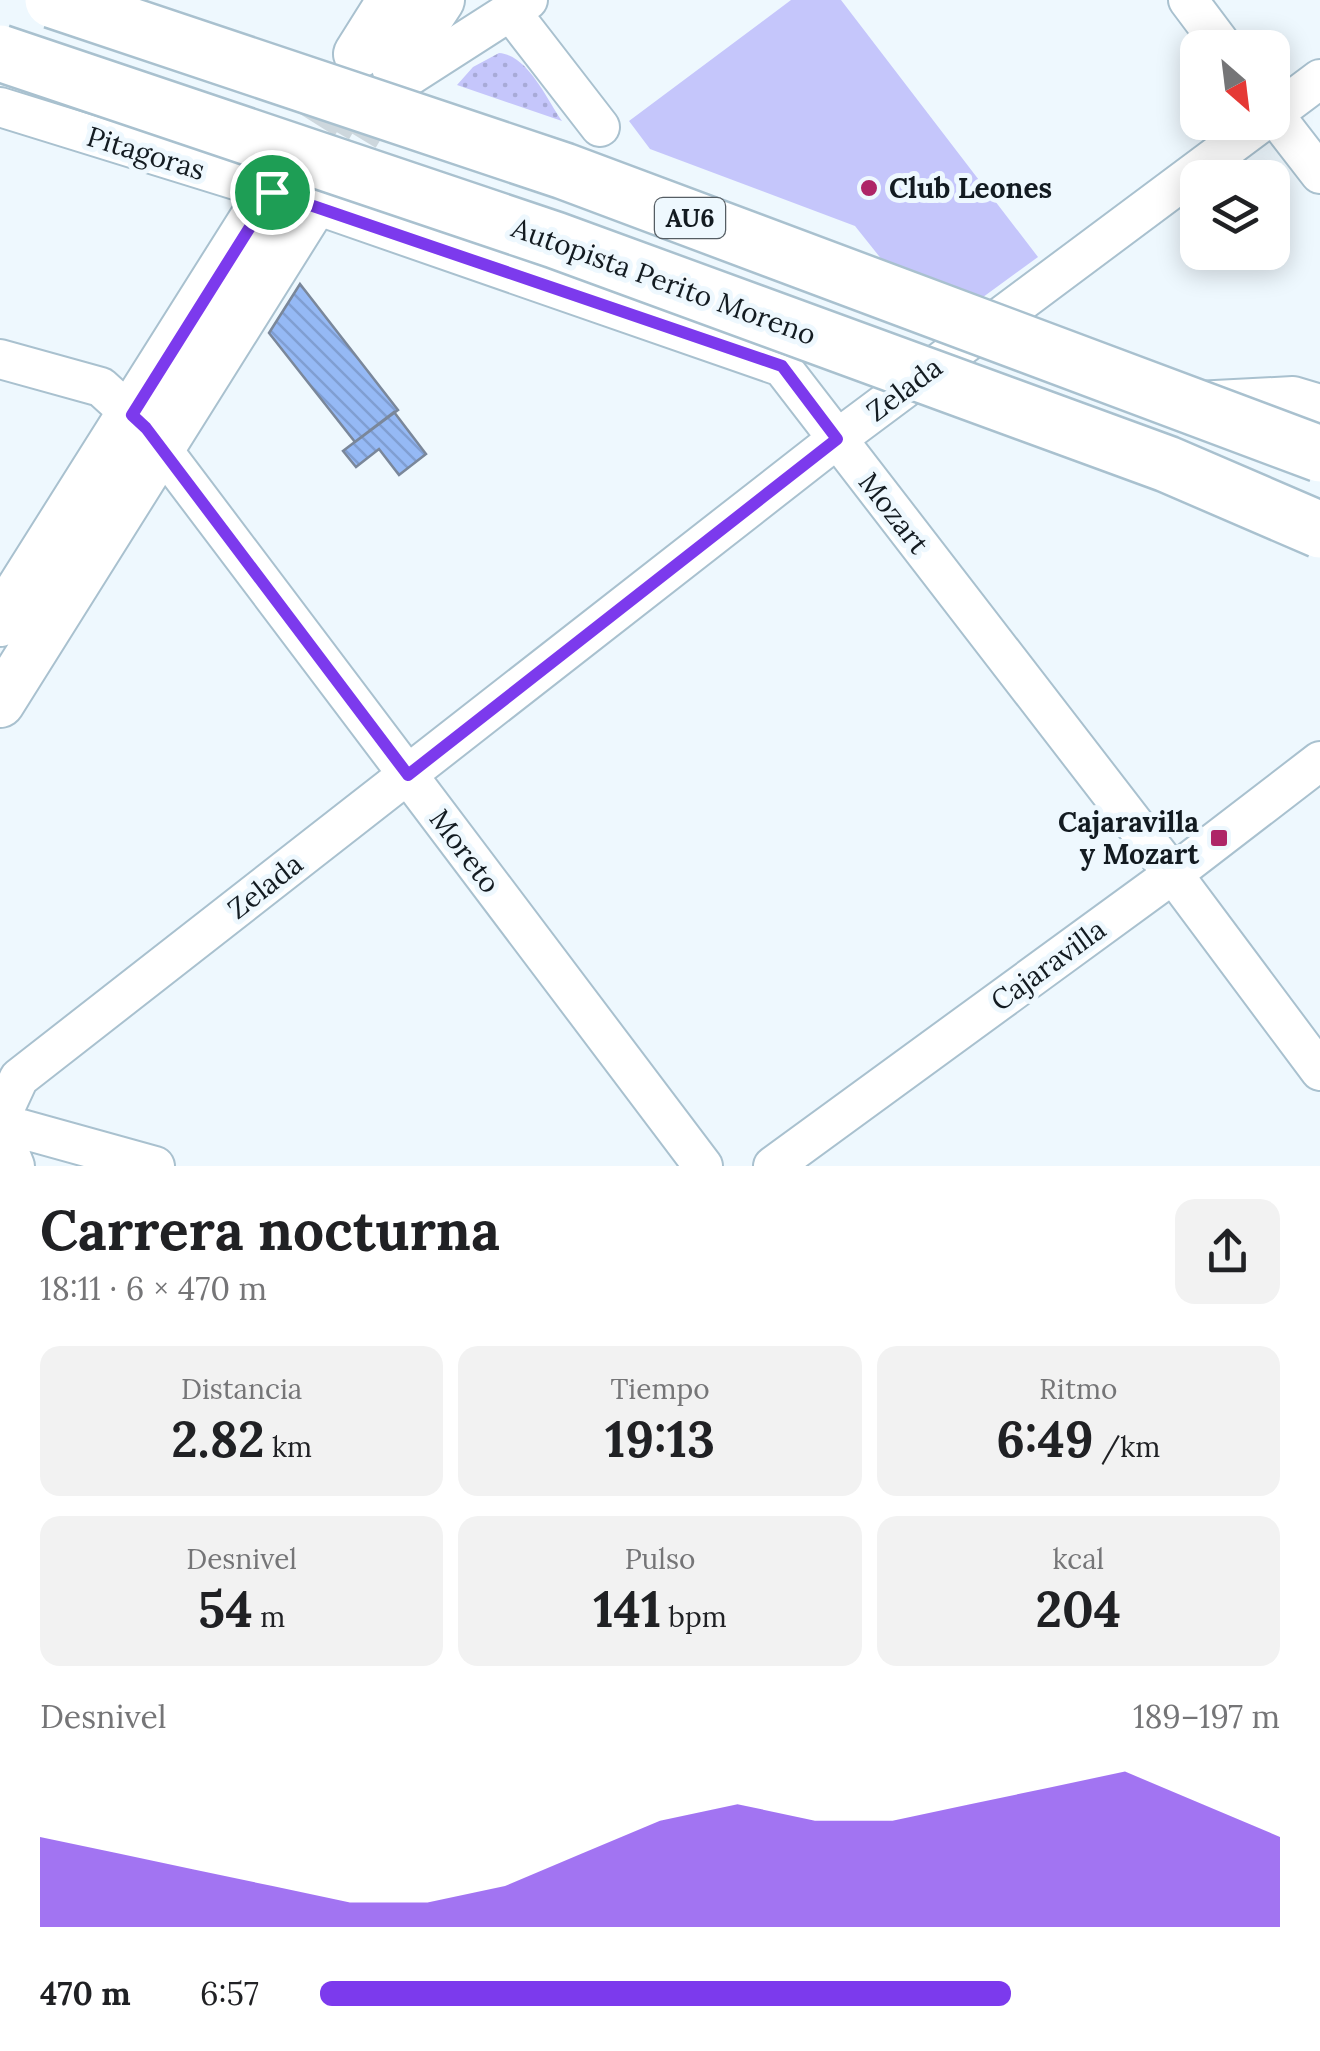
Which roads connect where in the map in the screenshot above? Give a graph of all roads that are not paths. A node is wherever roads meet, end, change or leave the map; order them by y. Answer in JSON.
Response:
{"nodes":[{"id":1,"x":53,"y":0,"type":"edge"},
{"id":2,"x":392,"y":0,"type":"edge"},
{"id":3,"x":412,"y":0,"type":"edge"},
{"id":4,"x":440,"y":0,"type":"edge"},
{"id":5,"x":1188,"y":0,"type":"edge"},
{"id":6,"x":520,"y":6,"type":"edge"},
{"id":7,"x":1210,"y":30,"type":"edge"},
{"id":8,"x":0,"y":53,"type":"edge"},
{"id":9,"x":385,"y":64,"type":"junction"},
{"id":10,"x":1320,"y":79,"type":"edge"},
{"id":11,"x":1290,"y":101,"type":"edge"},
{"id":12,"x":0,"y":107,"type":"edge"},
{"id":13,"x":600,"y":127,"type":"dead end"},
{"id":14,"x":1290,"y":136,"type":"edge"},
{"id":15,"x":1238,"y":140,"type":"edge"},
{"id":16,"x":1320,"y":174,"type":"edge"},
{"id":17,"x":293,"y":198,"type":"junction"},
{"id":18,"x":0,"y":359,"type":"edge"},
{"id":19,"x":1184,"y":402,"type":"junction"},
{"id":20,"x":1320,"y":404,"type":"edge"},
{"id":21,"x":146,"y":430,"type":"junction"},
{"id":22,"x":837,"y":439,"type":"junction"},
{"id":23,"x":1320,"y":454,"type":"edge"},
{"id":24,"x":1320,"y":530,"type":"edge"},
{"id":25,"x":0,"y":622,"type":"edge"},
{"id":26,"x":0,"y":659,"type":"edge"},
{"id":27,"x":0,"y":703,"type":"edge"},
{"id":28,"x":1320,"y":761,"type":"edge"},
{"id":29,"x":408,"y":775,"type":"junction"},
{"id":30,"x":1173,"y":874,"type":"junction"},
{"id":31,"x":1320,"y":1071,"type":"edge"},
{"id":32,"x":0,"y":1123,"type":"edge"},
{"id":33,"x":15,"y":1166,"type":"edge"},
{"id":34,"x":155,"y":1166,"type":"edge"},
{"id":35,"x":703,"y":1166,"type":"edge"},
{"id":36,"x":772,"y":1166,"type":"edge"}],
"edges":[{"from":1,"to":19,"type":"highway","number":"AU6","bridge":true},
{"from":2,"to":9,"type":"main road"},
{"from":3,"to":9,"type":"street"},
{"from":4,"to":9,"type":"main road"},
{"from":5,"to":7,"type":"street"},
{"from":6,"to":9,"type":"street"},
{"from":6,"to":13,"type":"street"},
{"from":8,"to":24,"type":"highway","name":"Autopista Perito Moreno","number":"AU6","bridge":true},
{"from":10,"to":11,"type":"street"},
{"from":12,"to":17,"type":"street","name":"Pitagoras"},
{"from":14,"to":16,"type":"street"},
{"from":15,"to":22,"type":"street","name":"Zelada"},
{"from":17,"to":21,"type":"main road"},
{"from":17,"to":22,"type":"street","name":"Mozart"},
{"from":18,"to":21,"type":"street","name":"Moreto"},
{"from":19,"to":20,"type":"street"},
{"from":19,"to":23,"type":"highway","number":"AU6","bridge":true},
{"from":21,"to":25,"type":"main road"},
{"from":21,"to":26,"type":"street"},
{"from":21,"to":27,"type":"main road"},
{"from":21,"to":29,"type":"street","name":"Moreto"},
{"from":22,"to":29,"type":"street","name":"Zelada"},
{"from":22,"to":30,"type":"street","name":"Mozart"},
{"from":28,"to":30,"type":"street","name":"Cajaravilla"},
{"from":29,"to":32,"type":"street","name":"Zelada"},
{"from":29,"to":35,"type":"street","name":"Moreto"},
{"from":30,"to":31,"type":"street","name":"Mozart"},
{"from":30,"to":36,"type":"street","name":"Cajaravilla"},
{"from":32,"to":33,"type":"street"},
{"from":32,"to":34,"type":"street"}]}
